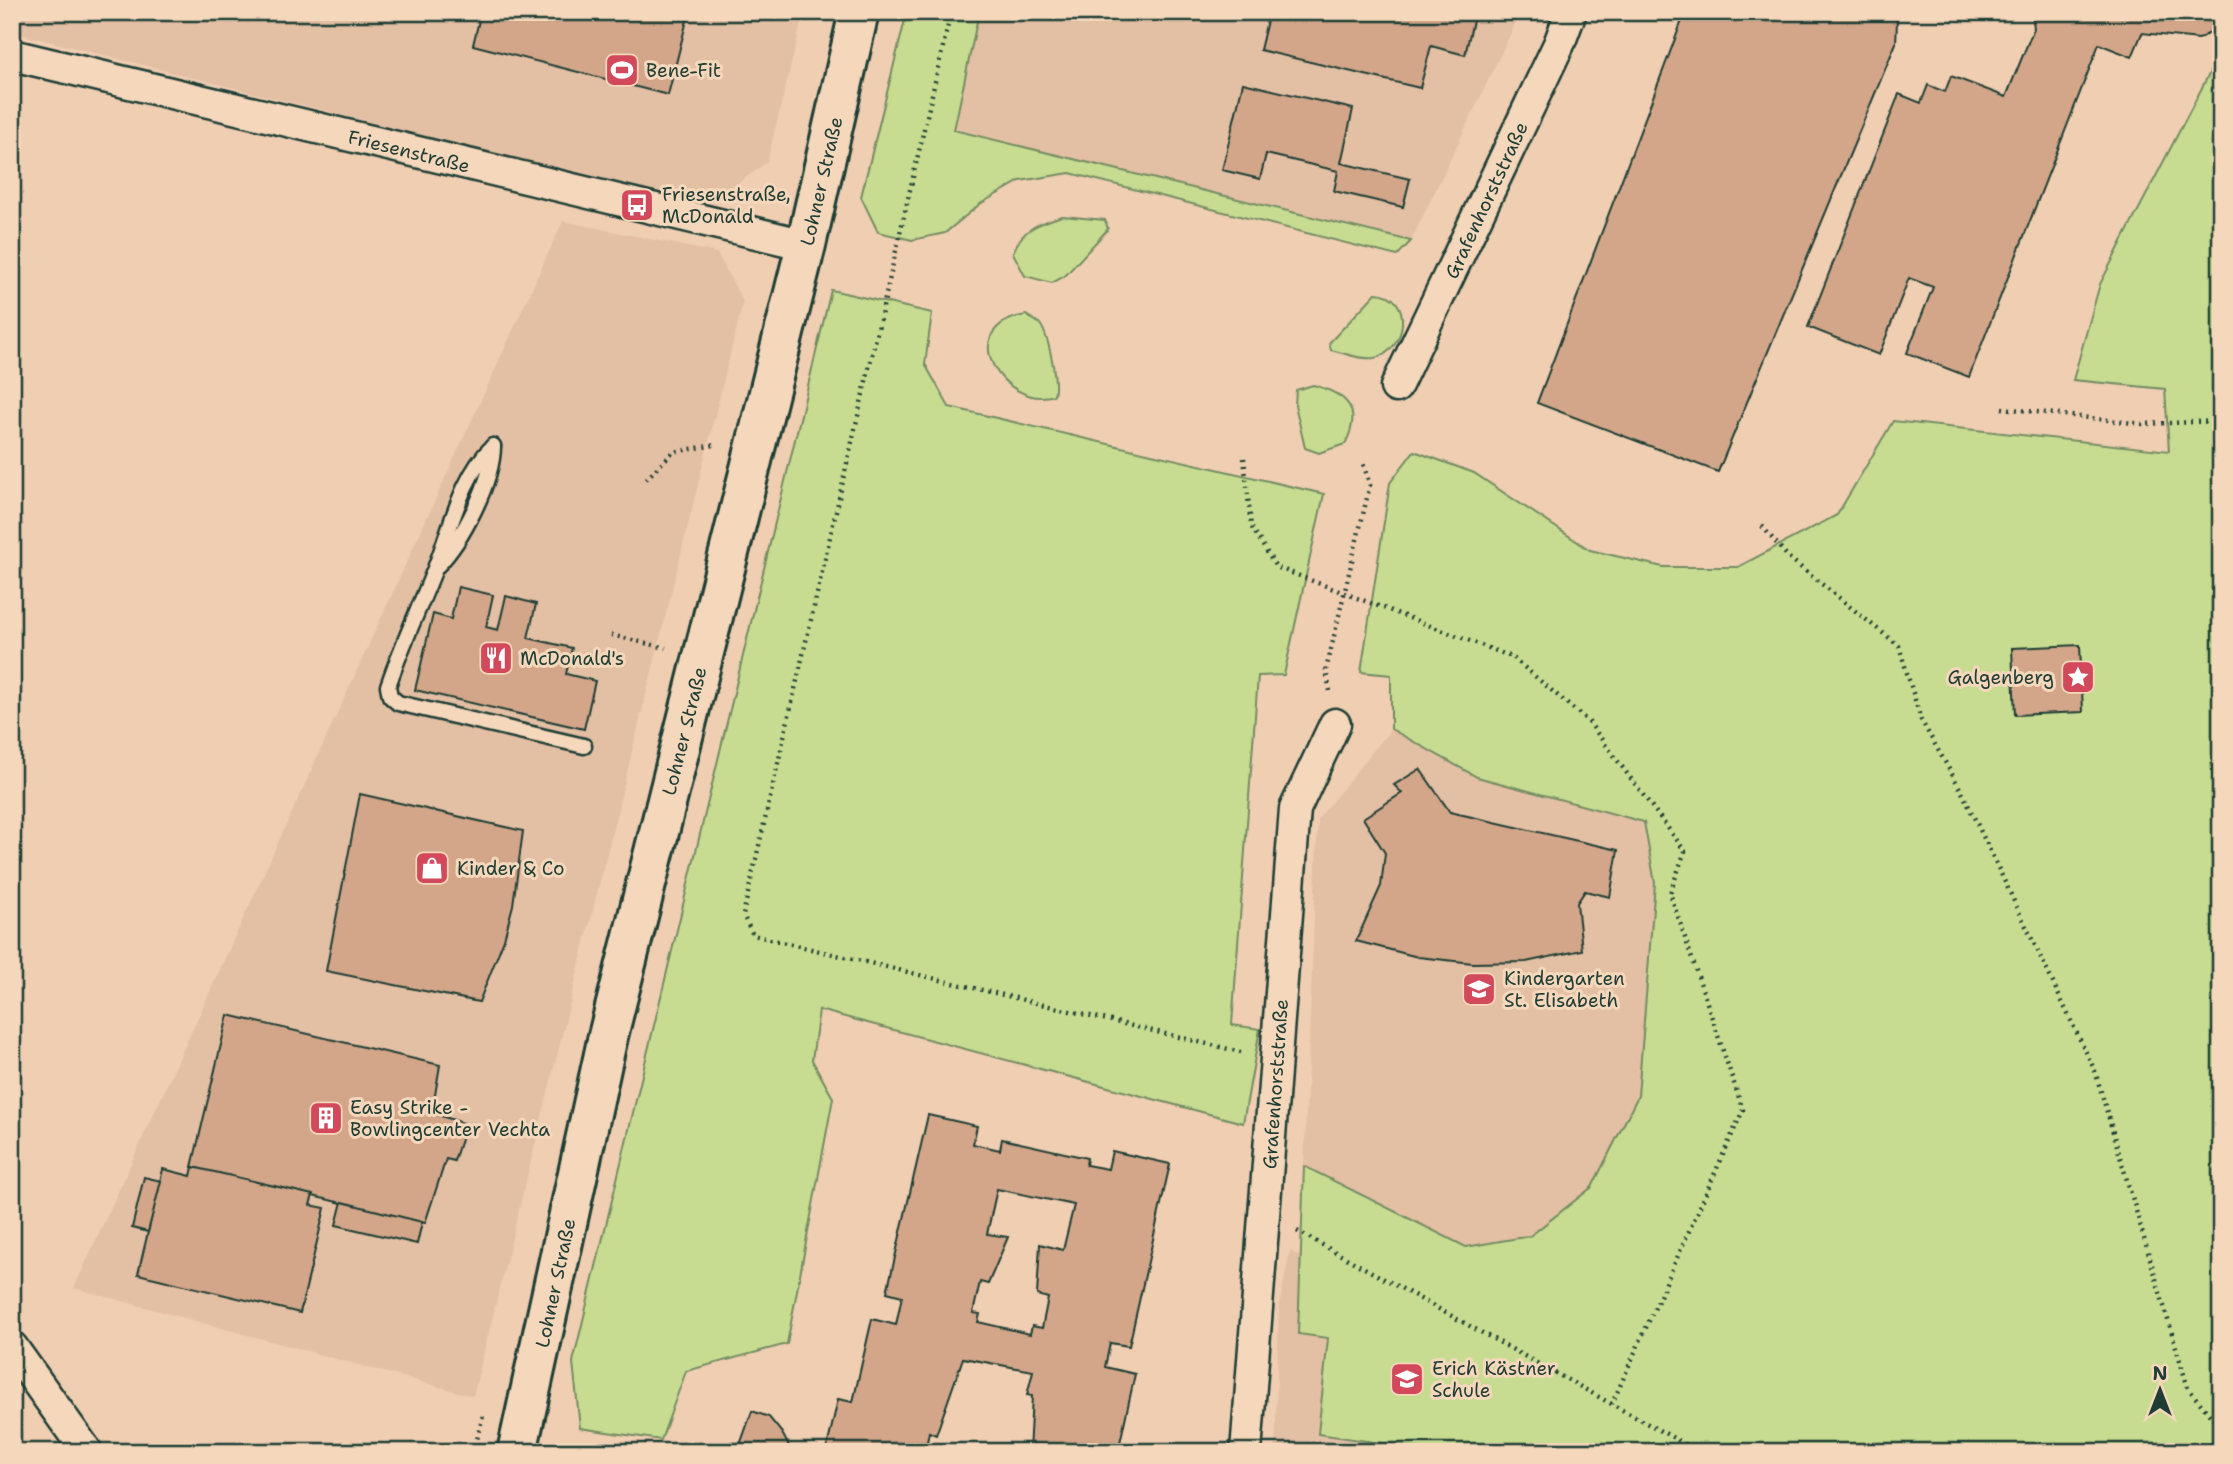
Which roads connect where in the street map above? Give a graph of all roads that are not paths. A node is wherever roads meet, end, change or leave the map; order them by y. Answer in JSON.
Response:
{"nodes":[{"id":1,"x":859,"y":12,"type":"edge"},
{"id":2,"x":1571,"y":12,"type":"edge"},
{"id":3,"x":12,"y":55,"type":"edge"},
{"id":4,"x":806,"y":245,"type":"junction"},
{"id":5,"x":1396,"y":387,"type":"dead end"},
{"id":6,"x":493,"y":446,"type":"dead end"},
{"id":7,"x":1335,"y":724,"type":"road end"},
{"id":8,"x":584,"y":746,"type":"dead end"},
{"id":9,"x":12,"y":1347,"type":"edge"},
{"id":10,"x":87,"y":1452,"type":"edge"},
{"id":11,"x":517,"y":1452,"type":"edge"},
{"id":12,"x":1246,"y":1452,"type":"edge"}],
"edges":[{"from":1,"to":4,"type":"main road","name":"Lohner Straße"},
{"from":2,"to":5,"type":"street","name":"Grafenhorststraße"},
{"from":3,"to":4,"type":"street","name":"Friesenstraße"},
{"from":4,"to":11,"type":"main road","name":"Lohner Straße"},
{"from":6,"to":8,"type":"lane"},
{"from":7,"to":12,"type":"street","name":"Grafenhorststraße"},
{"from":9,"to":10,"type":"street"}]}
